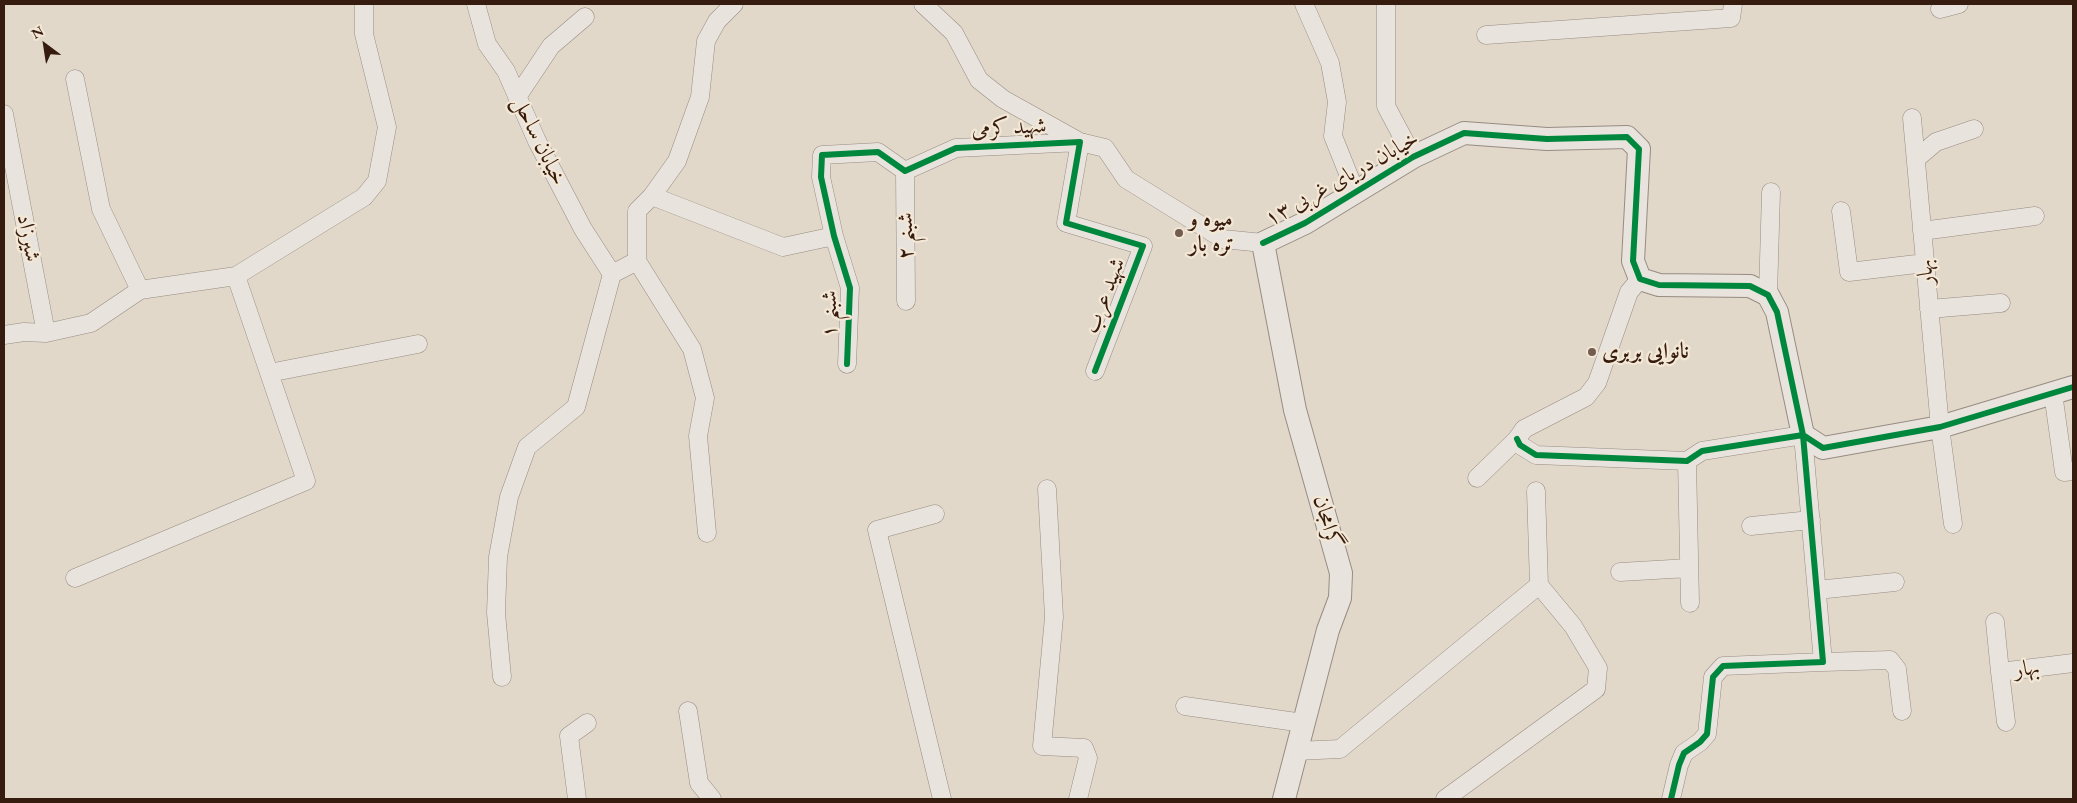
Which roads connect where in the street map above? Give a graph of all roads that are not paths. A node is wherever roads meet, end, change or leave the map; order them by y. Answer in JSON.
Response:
{"nodes":[{"id":1,"x":364,"y":4,"type":"edge"},
{"id":2,"x":476,"y":4,"type":"edge"},
{"id":3,"x":734,"y":4,"type":"edge"},
{"id":4,"x":923,"y":4,"type":"edge"},
{"id":5,"x":1304,"y":4,"type":"edge"},
{"id":6,"x":1386,"y":4,"type":"edge"},
{"id":7,"x":1733,"y":4,"type":"edge"},
{"id":8,"x":1959,"y":4,"type":"edge"},
{"id":9,"x":1940,"y":9,"type":"dead end"},
{"id":10,"x":585,"y":17,"type":"dead end"},
{"id":11,"x":1486,"y":35,"type":"dead end"},
{"id":12,"x":76,"y":79,"type":"dead end"},
{"id":13,"x":517,"y":96,"type":"junction"},
{"id":14,"x":4,"y":114,"type":"edge"},
{"id":15,"x":1912,"y":118,"type":"dead end"},
{"id":16,"x":1974,"y":129,"type":"dead end"},
{"id":17,"x":1080,"y":142,"type":"junction"},
{"id":18,"x":1413,"y":157,"type":"junction"},
{"id":19,"x":1916,"y":158,"type":"junction"},
{"id":20,"x":906,"y":171,"type":"junction"},
{"id":21,"x":1355,"y":191,"type":"junction"},
{"id":22,"x":1771,"y":192,"type":"dead end"},
{"id":23,"x":652,"y":196,"type":"junction"},
{"id":24,"x":1841,"y":211,"type":"dead end"},
{"id":25,"x":2036,"y":216,"type":"dead end"},
{"id":26,"x":1922,"y":231,"type":"junction"},
{"id":27,"x":834,"y":236,"type":"junction"},
{"id":28,"x":1264,"y":243,"type":"junction"},
{"id":29,"x":637,"y":261,"type":"junction"},
{"id":30,"x":1925,"y":263,"type":"junction"},
{"id":31,"x":612,"y":274,"type":"junction"},
{"id":32,"x":236,"y":276,"type":"junction"},
{"id":33,"x":1640,"y":279,"type":"junction"},
{"id":34,"x":140,"y":290,"type":"junction"},
{"id":35,"x":1768,"y":295,"type":"junction"},
{"id":36,"x":906,"y":301,"type":"dead end"},
{"id":37,"x":2001,"y":303,"type":"dead end"},
{"id":38,"x":1929,"y":309,"type":"junction"},
{"id":39,"x":46,"y":333,"type":"junction"},
{"id":40,"x":4,"y":335,"type":"edge"},
{"id":41,"x":418,"y":344,"type":"dead end"},
{"id":42,"x":847,"y":364,"type":"dead end"},
{"id":43,"x":1095,"y":371,"type":"dead end"},
{"id":44,"x":269,"y":373,"type":"junction"},
{"id":45,"x":2063,"y":390,"type":"edge"},
{"id":46,"x":1940,"y":427,"type":"junction"},
{"id":47,"x":1803,"y":435,"type":"junction"},
{"id":48,"x":1517,"y":438,"type":"junction"},
{"id":49,"x":1687,"y":461,"type":"junction"},
{"id":50,"x":2073,"y":471,"type":"edge"},
{"id":51,"x":1477,"y":478,"type":"dead end"},
{"id":52,"x":1047,"y":489,"type":"dead end"},
{"id":53,"x":1536,"y":491,"type":"dead end"},
{"id":54,"x":935,"y":514,"type":"dead end"},
{"id":55,"x":1810,"y":520,"type":"junction"},
{"id":56,"x":1953,"y":524,"type":"dead end"},
{"id":57,"x":1751,"y":526,"type":"dead end"},
{"id":58,"x":707,"y":533,"type":"dead end"},
{"id":59,"x":1689,"y":568,"type":"junction"},
{"id":60,"x":1620,"y":572,"type":"dead end"},
{"id":61,"x":75,"y":578,"type":"dead end"},
{"id":62,"x":1896,"y":582,"type":"dead end"},
{"id":63,"x":1539,"y":585,"type":"junction"},
{"id":64,"x":1816,"y":590,"type":"junction"},
{"id":65,"x":1690,"y":603,"type":"dead end"},
{"id":66,"x":1995,"y":622,"type":"dead end"},
{"id":67,"x":1823,"y":662,"type":"junction"},
{"id":68,"x":2073,"y":663,"type":"edge"},
{"id":69,"x":2000,"y":672,"type":"junction"},
{"id":70,"x":502,"y":676,"type":"dead end"},
{"id":71,"x":1185,"y":706,"type":"dead end"},
{"id":72,"x":688,"y":711,"type":"dead end"},
{"id":73,"x":1902,"y":711,"type":"dead end"},
{"id":74,"x":2006,"y":722,"type":"dead end"},
{"id":75,"x":587,"y":723,"type":"dead end"},
{"id":76,"x":1303,"y":723,"type":"junction"},
{"id":77,"x":1296,"y":750,"type":"junction"},
{"id":78,"x":577,"y":799,"type":"edge"},
{"id":79,"x":712,"y":799,"type":"edge"},
{"id":80,"x":942,"y":799,"type":"edge"},
{"id":81,"x":1078,"y":799,"type":"edge"},
{"id":82,"x":1284,"y":799,"type":"edge"},
{"id":83,"x":1445,"y":799,"type":"edge"},
{"id":84,"x":1671,"y":799,"type":"edge"}],
"edges":[{"from":1,"to":32,"type":"street"},
{"from":2,"to":13,"type":"street","name":"خیابان ساحل"},
{"from":3,"to":23,"type":"street"},
{"from":4,"to":17,"type":"street"},
{"from":5,"to":21,"type":"street"},
{"from":6,"to":18,"type":"street"},
{"from":7,"to":11,"type":"street"},
{"from":8,"to":9,"type":"street"},
{"from":10,"to":13,"type":"street"},
{"from":12,"to":34,"type":"street"},
{"from":13,"to":31,"type":"street","name":"خیابان ساحل"},
{"from":14,"to":39,"type":"street","name":"شیرزاد"},
{"from":15,"to":19,"type":"street","name":"بهار"},
{"from":16,"to":19,"type":"street"},
{"from":17,"to":20,"type":"street","name":"شهید کرمی"},
{"from":17,"to":28,"type":"street"},
{"from":17,"to":43,"type":"street","name":"شهید عرب"},
{"from":18,"to":21,"type":"street","name":"خیابان دریای غربی ۱۳"},
{"from":18,"to":33,"type":"street","name":"خیابان دریای غربی ۱۳"},
{"from":19,"to":26,"type":"street","name":"بهار"},
{"from":20,"to":27,"type":"street"},
{"from":20,"to":36,"type":"street","name":"شبنم ۲"},
{"from":21,"to":28,"type":"street","name":"خیابان دریای غربی ۱۳"},
{"from":22,"to":35,"type":"street"},
{"from":23,"to":27,"type":"street"},
{"from":23,"to":29,"type":"street"},
{"from":24,"to":30,"type":"street"},
{"from":25,"to":26,"type":"street"},
{"from":26,"to":30,"type":"street","name":"بهار"},
{"from":27,"to":42,"type":"street","name":"شبنم ۱"},
{"from":28,"to":76,"type":"street","name":"گرامجان"},
{"from":29,"to":31,"type":"street"},
{"from":29,"to":58,"type":"street"},
{"from":30,"to":38,"type":"street","name":"بهار"},
{"from":31,"to":70,"type":"street"},
{"from":32,"to":34,"type":"street"},
{"from":32,"to":44,"type":"street"},
{"from":33,"to":35,"type":"street"},
{"from":33,"to":48,"type":"street"},
{"from":34,"to":39,"type":"street"},
{"from":35,"to":47,"type":"street"},
{"from":37,"to":38,"type":"street"},
{"from":38,"to":46,"type":"street","name":"بهار"},
{"from":39,"to":40,"type":"street"},
{"from":41,"to":44,"type":"street"},
{"from":44,"to":61,"type":"street"},
{"from":45,"to":46,"type":"street"},
{"from":45,"to":50,"type":"street"},
{"from":46,"to":47,"type":"street"},
{"from":46,"to":56,"type":"street","name":"بهار"},
{"from":47,"to":49,"type":"street"},
{"from":47,"to":55,"type":"street"},
{"from":48,"to":49,"type":"street"},
{"from":48,"to":51,"type":"street"},
{"from":49,"to":59,"type":"street"},
{"from":52,"to":81,"type":"street"},
{"from":53,"to":63,"type":"street"},
{"from":54,"to":80,"type":"street"},
{"from":55,"to":57,"type":"street"},
{"from":55,"to":64,"type":"street"},
{"from":59,"to":60,"type":"street"},
{"from":59,"to":65,"type":"street"},
{"from":62,"to":64,"type":"street"},
{"from":63,"to":77,"type":"street"},
{"from":63,"to":83,"type":"street"},
{"from":64,"to":67,"type":"street"},
{"from":66,"to":69,"type":"street"},
{"from":67,"to":73,"type":"street"},
{"from":67,"to":84,"type":"street"},
{"from":68,"to":69,"type":"street","name":"بهار"},
{"from":69,"to":74,"type":"street","name":"بهار"},
{"from":71,"to":76,"type":"street"},
{"from":72,"to":79,"type":"street"},
{"from":75,"to":78,"type":"street"},
{"from":76,"to":77,"type":"street","name":"گرامجان"},
{"from":77,"to":82,"type":"street","name":"گرامجان"}]}
